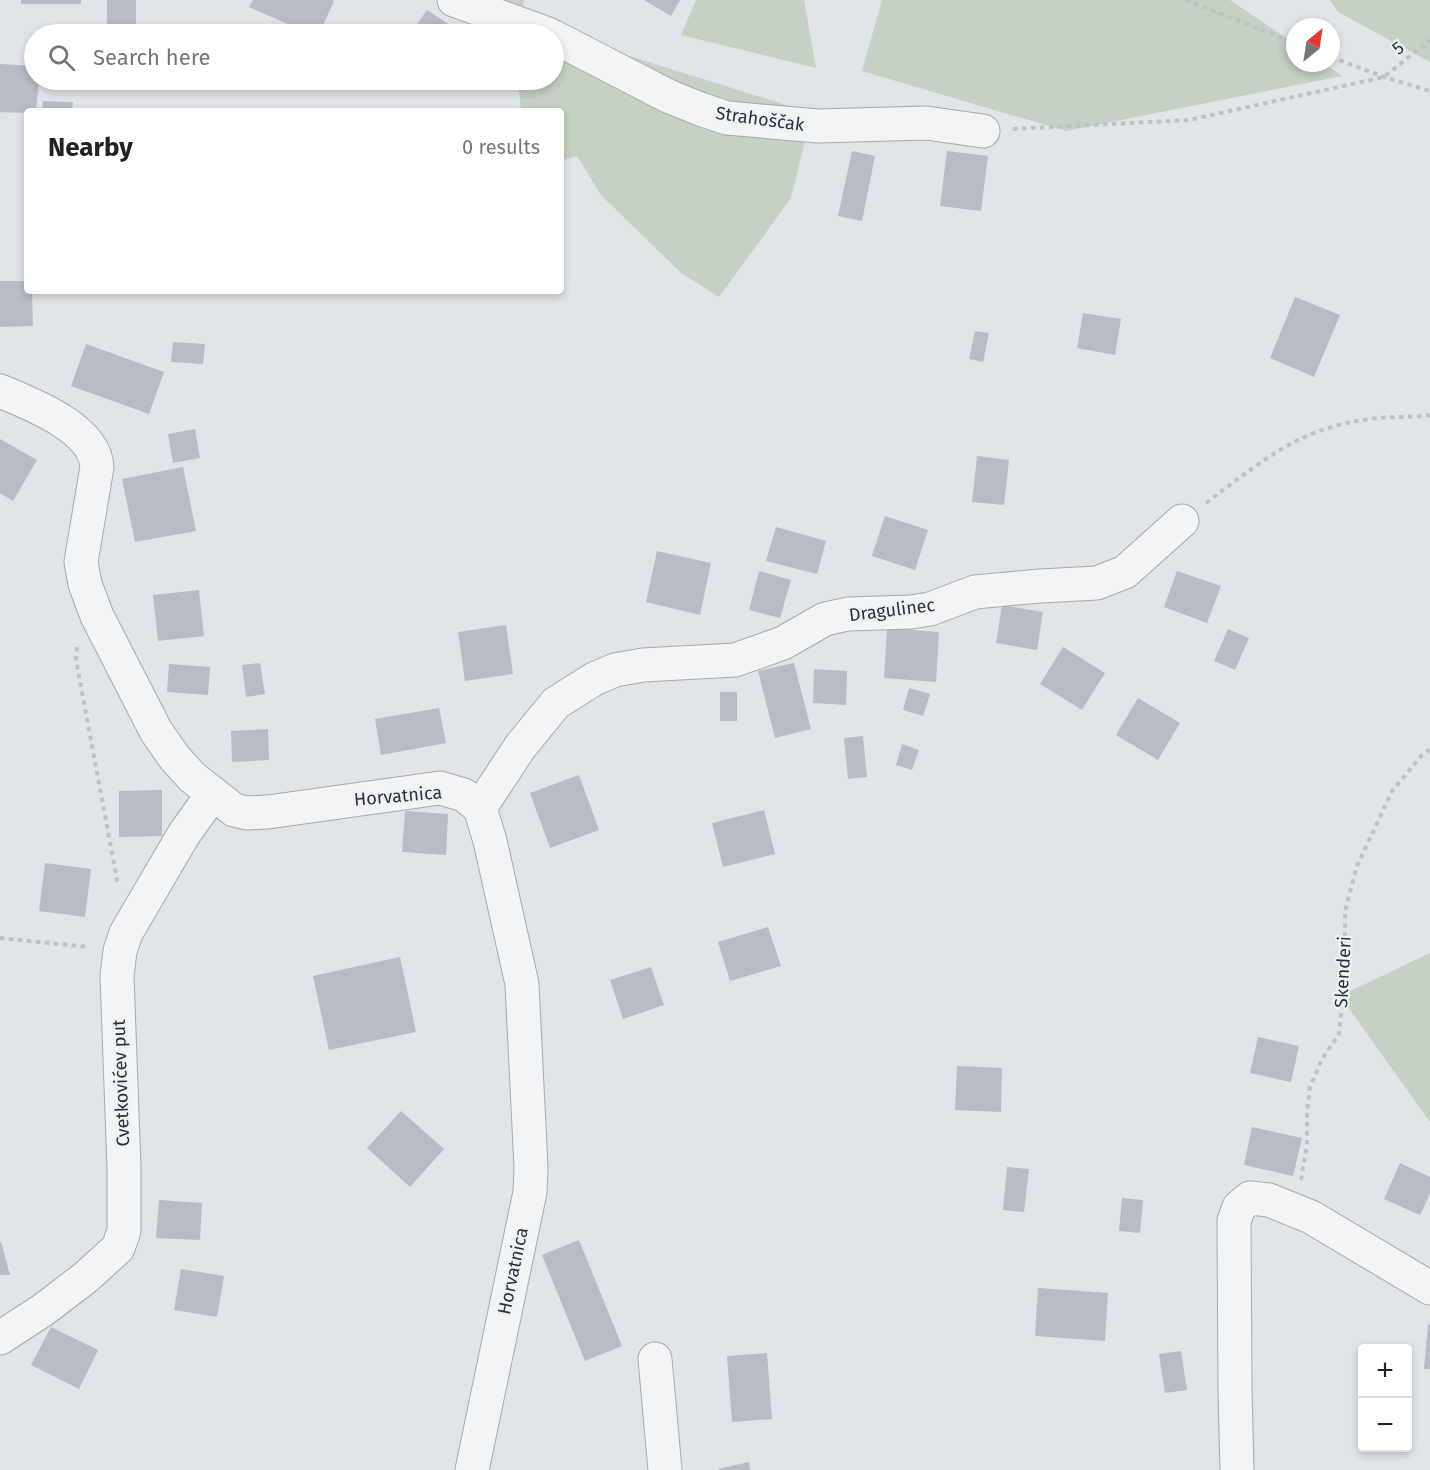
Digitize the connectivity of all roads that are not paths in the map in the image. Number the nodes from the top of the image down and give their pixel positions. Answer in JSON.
{"nodes":[{"id":1,"x":454,"y":0,"type":"edge"},
{"id":2,"x":520,"y":24,"type":"edge"},
{"id":3,"x":564,"y":42,"type":"edge"},
{"id":4,"x":983,"y":131,"type":"road end"},
{"id":5,"x":0,"y":391,"type":"edge"},
{"id":6,"x":1182,"y":521,"type":"road end"},
{"id":7,"x":212,"y":795,"type":"junction"},
{"id":8,"x":480,"y":808,"type":"junction"},
{"id":9,"x":1430,"y":1288,"type":"edge"},
{"id":10,"x":0,"y":1338,"type":"edge"},
{"id":11,"x":655,"y":1359,"type":"dead end"},
{"id":12,"x":472,"y":1470,"type":"edge"},
{"id":13,"x":665,"y":1470,"type":"edge"},
{"id":14,"x":1237,"y":1470,"type":"edge"}],
"edges":[{"from":1,"to":2,"type":"street"},
{"from":3,"to":4,"type":"street","name":"Strahoščak"},
{"from":5,"to":7,"type":"street","name":"Horvatnica"},
{"from":6,"to":8,"type":"street","name":"Dragulinec"},
{"from":7,"to":8,"type":"street","name":"Horvatnica"},
{"from":7,"to":10,"type":"street","name":"Cvetkovićev put"},
{"from":8,"to":12,"type":"street","name":"Horvatnica"},
{"from":9,"to":14,"type":"street"},
{"from":11,"to":13,"type":"street"}]}
